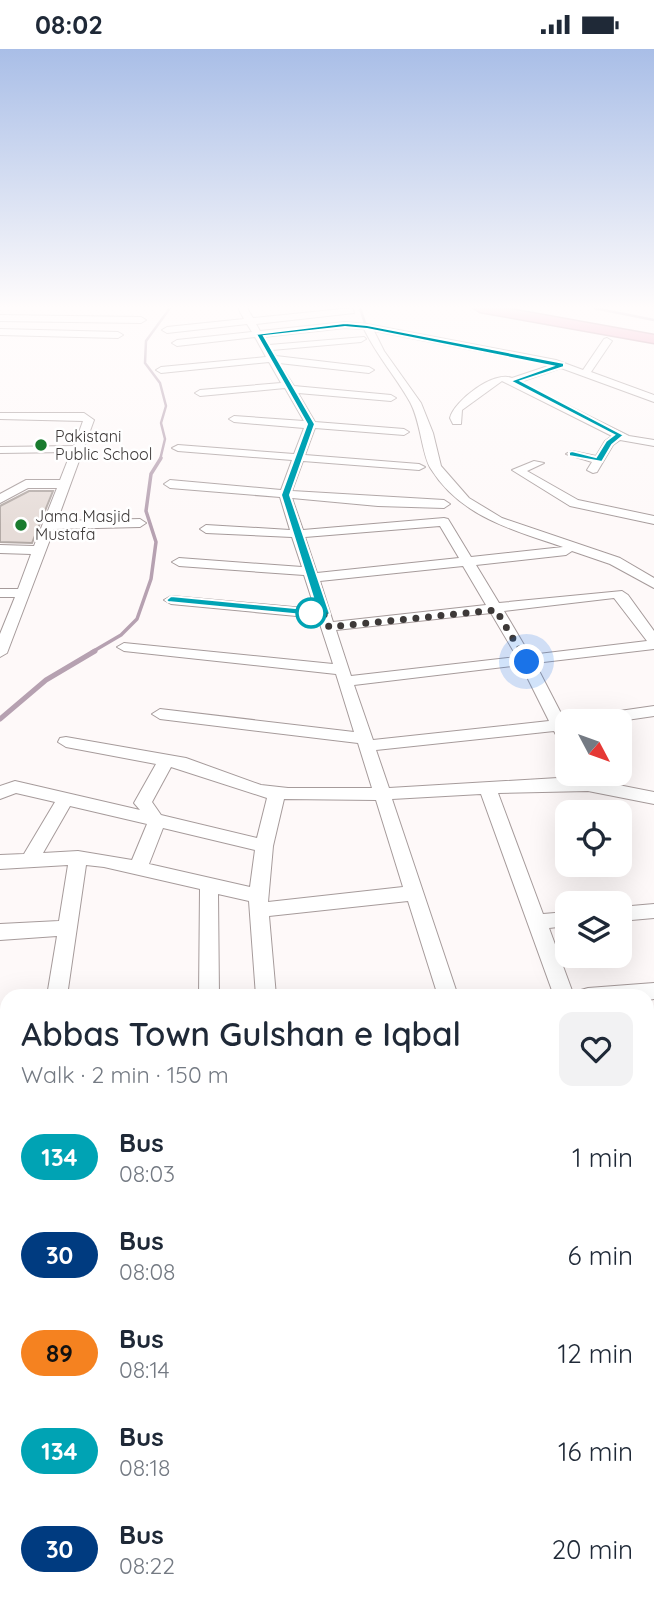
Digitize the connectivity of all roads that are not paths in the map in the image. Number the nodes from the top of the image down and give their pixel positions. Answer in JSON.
{"nodes":[{"id":1,"x":286,"y":381,"type":"edge"},
{"id":2,"x":400,"y":381,"type":"edge"},
{"id":3,"x":495,"y":381,"type":"edge"},
{"id":4,"x":514,"y":381,"type":"edge"},
{"id":5,"x":604,"y":381,"type":"edge"},
{"id":6,"x":289,"y":387,"type":"junction"},
{"id":7,"x":200,"y":393,"type":"dead end"},
{"id":8,"x":391,"y":398,"type":"dead end"},
{"id":9,"x":654,"y":399,"type":"edge"},
{"id":10,"x":318,"y":408,"type":"junction"},
{"id":11,"x":0,"y":416,"type":"edge"},
{"id":12,"x":234,"y":419,"type":"dead end"},
{"id":13,"x":457,"y":422,"type":"dead end"},
{"id":14,"x":404,"y":432,"type":"dead end"},
{"id":15,"x":620,"y":435,"type":"junction"},
{"id":16,"x":654,"y":443,"type":"edge"},
{"id":17,"x":178,"y":448,"type":"dead end"},
{"id":18,"x":78,"y":449,"type":"junction"},
{"id":19,"x":0,"y":450,"type":"edge"},
{"id":20,"x":572,"y":454,"type":"dead end"},
{"id":21,"x":300,"y":458,"type":"junction"},
{"id":22,"x":538,"y":463,"type":"dead end"},
{"id":23,"x":419,"y":467,"type":"dead end"},
{"id":24,"x":64,"y":484,"type":"junction"},
{"id":25,"x":170,"y":484,"type":"dead end"},
{"id":26,"x":0,"y":488,"type":"edge"},
{"id":27,"x":14,"y":491,"type":"junction"},
{"id":28,"x":285,"y":495,"type":"junction"},
{"id":29,"x":0,"y":499,"type":"edge"},
{"id":30,"x":444,"y":504,"type":"dead end"},
{"id":31,"x":654,"y":520,"type":"edge"},
{"id":32,"x":140,"y":523,"type":"dead end"},
{"id":33,"x":48,"y":525,"type":"junction"},
{"id":34,"x":206,"y":529,"type":"dead end"},
{"id":35,"x":298,"y":534,"type":"junction"},
{"id":36,"x":0,"y":549,"type":"edge"},
{"id":37,"x":40,"y":550,"type":"junction"},
{"id":38,"x":566,"y":551,"type":"dead end"},
{"id":39,"x":468,"y":561,"type":"junction"},
{"id":40,"x":179,"y":562,"type":"dead end"},
{"id":41,"x":310,"y":575,"type":"junction"},
{"id":42,"x":654,"y":584,"type":"edge"},
{"id":43,"x":0,"y":593,"type":"edge"},
{"id":44,"x":24,"y":593,"type":"junction"},
{"id":45,"x":171,"y":600,"type":"dead end"},
{"id":46,"x":496,"y":610,"type":"junction"},
{"id":47,"x":327,"y":620,"type":"junction"},
{"id":48,"x":654,"y":643,"type":"edge"},
{"id":49,"x":1,"y":647,"type":"edge"},
{"id":50,"x":124,"y":647,"type":"dead end"},
{"id":51,"x":527,"y":662,"type":"junction"},
{"id":52,"x":345,"y":675,"type":"junction"},
{"id":53,"x":555,"y":710,"type":"edge"},
{"id":54,"x":654,"y":711,"type":"edge"},
{"id":55,"x":160,"y":714,"type":"dead end"},
{"id":56,"x":632,"y":714,"type":"edge"},
{"id":57,"x":555,"y":725,"type":"edge"},
{"id":58,"x":66,"y":742,"type":"dead end"},
{"id":59,"x":366,"y":742,"type":"junction"},
{"id":60,"x":166,"y":760,"type":"junction"},
{"id":61,"x":555,"y":784,"type":"edge"},
{"id":62,"x":611,"y":786,"type":"edge"},
{"id":63,"x":488,"y":789,"type":"junction"},
{"id":64,"x":0,"y":793,"type":"edge"},
{"id":65,"x":277,"y":793,"type":"junction"},
{"id":66,"x":381,"y":794,"type":"junction"},
{"id":67,"x":654,"y":798,"type":"edge"},
{"id":68,"x":66,"y":799,"type":"junction"},
{"id":69,"x":154,"y":819,"type":"junction"},
{"id":70,"x":264,"y":846,"type":"junction"},
{"id":71,"x":78,"y":858,"type":"junction"},
{"id":72,"x":30,"y":859,"type":"junction"},
{"id":73,"x":0,"y":862,"type":"edge"},
{"id":74,"x":138,"y":868,"type":"junction"},
{"id":75,"x":209,"y":886,"type":"junction"},
{"id":76,"x":414,"y":893,"type":"junction"},
{"id":77,"x":259,"y":903,"type":"junction"},
{"id":78,"x":654,"y":911,"type":"edge"},
{"id":79,"x":632,"y":913,"type":"edge"},
{"id":80,"x":555,"y":920,"type":"edge"},
{"id":81,"x":537,"y":922,"type":"junction"},
{"id":82,"x":66,"y":928,"type":"junction"},
{"id":83,"x":0,"y":932,"type":"edge"},
{"id":84,"x":58,"y":989,"type":"edge"},
{"id":85,"x":209,"y":989,"type":"edge"},
{"id":86,"x":265,"y":989,"type":"edge"},
{"id":87,"x":446,"y":989,"type":"edge"},
{"id":88,"x":561,"y":989,"type":"edge"}],
"edges":[{"from":1,"to":6,"type":"street"},
{"from":2,"to":42,"type":"street"},
{"from":3,"to":13,"type":"street"},
{"from":4,"to":15,"type":"street"},
{"from":5,"to":9,"type":"street"},
{"from":6,"to":7,"type":"street"},
{"from":6,"to":10,"type":"street"},
{"from":6,"to":10,"type":"street"},
{"from":8,"to":10,"type":"street"},
{"from":10,"to":12,"type":"street"},
{"from":10,"to":14,"type":"street"},
{"from":10,"to":21,"type":"street"},
{"from":11,"to":18,"type":"street"},
{"from":15,"to":16,"type":"street"},
{"from":15,"to":20,"type":"street"},
{"from":17,"to":21,"type":"street"},
{"from":18,"to":19,"type":"street"},
{"from":18,"to":24,"type":"street"},
{"from":21,"to":23,"type":"street"},
{"from":21,"to":28,"type":"street"},
{"from":22,"to":31,"type":"street"},
{"from":24,"to":27,"type":"street"},
{"from":24,"to":33,"type":"street"},
{"from":25,"to":28,"type":"street"},
{"from":26,"to":27,"type":"street"},
{"from":27,"to":29,"type":"street"},
{"from":28,"to":30,"type":"street"},
{"from":28,"to":35,"type":"street"},
{"from":32,"to":33,"type":"street"},
{"from":33,"to":37,"type":"street"},
{"from":34,"to":35,"type":"street"},
{"from":35,"to":39,"type":"street"},
{"from":35,"to":41,"type":"street"},
{"from":36,"to":37,"type":"street"},
{"from":37,"to":44,"type":"street"},
{"from":38,"to":39,"type":"street"},
{"from":39,"to":41,"type":"street"},
{"from":39,"to":46,"type":"street"},
{"from":40,"to":41,"type":"street"},
{"from":41,"to":47,"type":"street"},
{"from":43,"to":44,"type":"street"},
{"from":44,"to":49,"type":"street"},
{"from":45,"to":47,"type":"street"},
{"from":46,"to":47,"type":"street"},
{"from":46,"to":48,"type":"street"},
{"from":46,"to":51,"type":"street"},
{"from":47,"to":52,"type":"street"},
{"from":48,"to":51,"type":"street"},
{"from":50,"to":52,"type":"street"},
{"from":51,"to":52,"type":"street"},
{"from":51,"to":53,"type":"street"},
{"from":52,"to":59,"type":"street"},
{"from":54,"to":56,"type":"street"},
{"from":55,"to":59,"type":"street"},
{"from":57,"to":59,"type":"street"},
{"from":58,"to":60,"type":"street"},
{"from":59,"to":66,"type":"street"},
{"from":60,"to":65,"type":"street"},
{"from":60,"to":69,"type":"street"},
{"from":61,"to":63,"type":"street"},
{"from":62,"to":67,"type":"street"},
{"from":63,"to":66,"type":"street"},
{"from":63,"to":81,"type":"street"},
{"from":64,"to":68,"type":"street"},
{"from":65,"to":66,"type":"street"},
{"from":65,"to":70,"type":"street"},
{"from":66,"to":76,"type":"street"},
{"from":68,"to":69,"type":"street"},
{"from":68,"to":72,"type":"street"},
{"from":69,"to":70,"type":"street"},
{"from":69,"to":74,"type":"street"},
{"from":70,"to":77,"type":"street"},
{"from":71,"to":72,"type":"street"},
{"from":71,"to":74,"type":"street"},
{"from":71,"to":82,"type":"street"},
{"from":72,"to":73,"type":"street"},
{"from":74,"to":75,"type":"street"},
{"from":75,"to":77,"type":"street"},
{"from":75,"to":85,"type":"street"},
{"from":76,"to":77,"type":"street"},
{"from":76,"to":87,"type":"street"},
{"from":77,"to":86,"type":"street"},
{"from":78,"to":79,"type":"street"},
{"from":80,"to":81,"type":"street"},
{"from":81,"to":88,"type":"street"},
{"from":82,"to":83,"type":"street"},
{"from":82,"to":84,"type":"street"}]}
